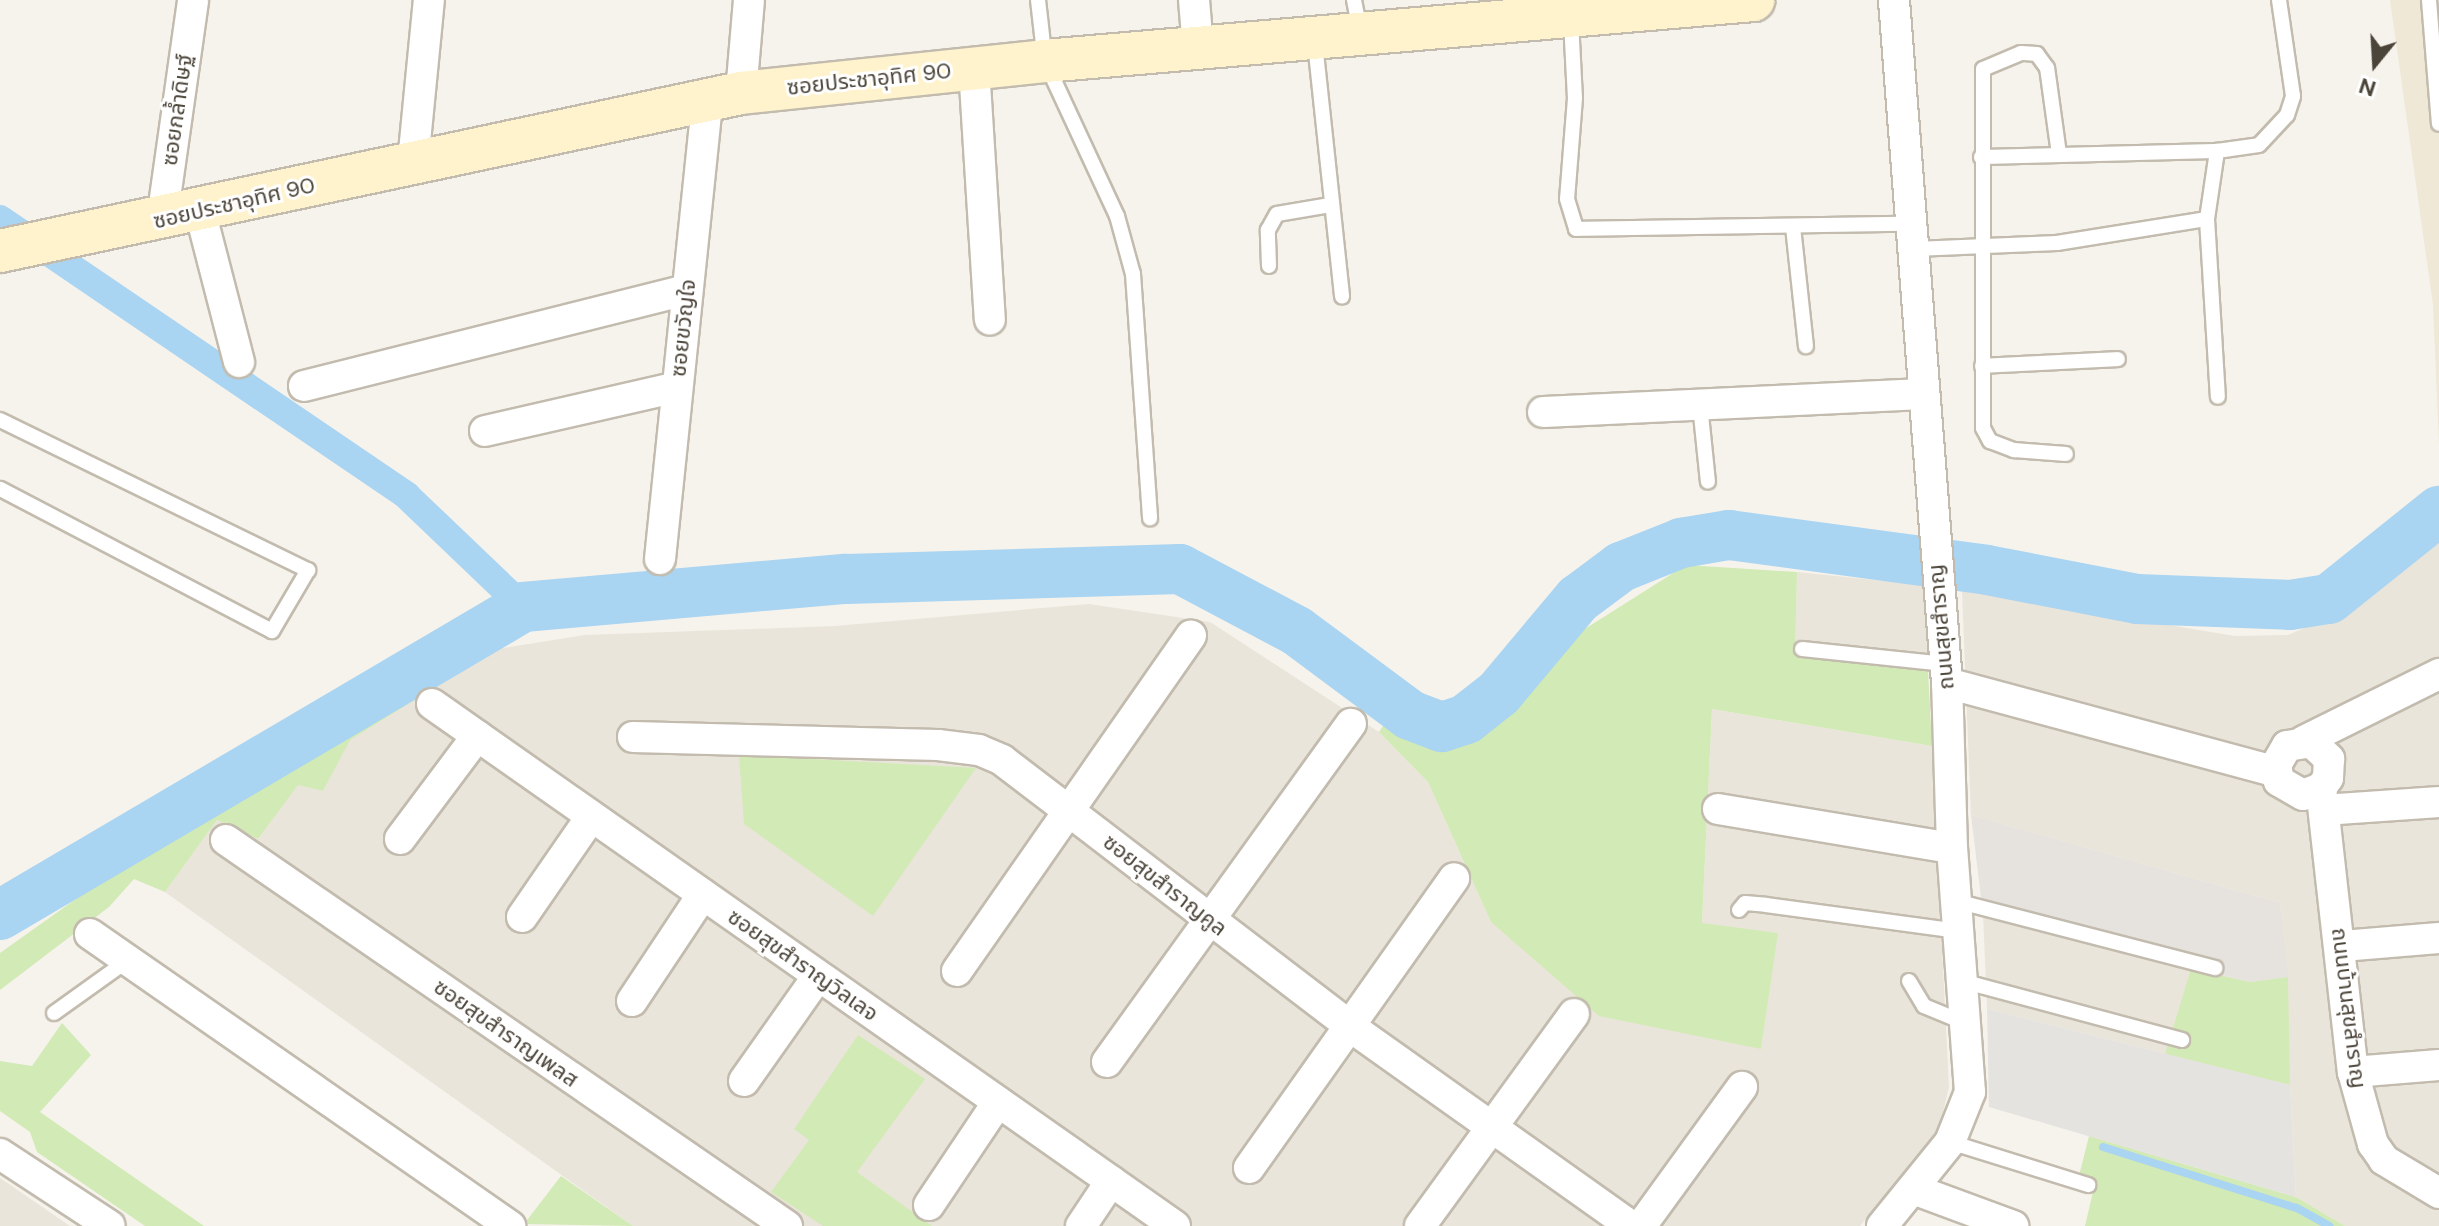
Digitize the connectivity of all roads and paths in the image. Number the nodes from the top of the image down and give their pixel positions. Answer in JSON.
{"nodes":[{"id":1,"x":193,"y":0,"type":"edge"},
{"id":2,"x":429,"y":0,"type":"edge"},
{"id":3,"x":749,"y":0,"type":"edge"},
{"id":4,"x":1038,"y":0,"type":"edge"},
{"id":5,"x":1194,"y":0,"type":"edge"},
{"id":6,"x":1753,"y":0,"type":"edge"},
{"id":7,"x":1894,"y":0,"type":"edge"},
{"id":8,"x":2279,"y":0,"type":"edge"},
{"id":9,"x":2429,"y":0,"type":"edge"},
{"id":10,"x":1570,"y":9,"type":"edge"},
{"id":11,"x":1471,"y":13,"type":"edge"},
{"id":12,"x":1358,"y":18,"type":"edge"},
{"id":13,"x":1315,"y":38,"type":"junction"},
{"id":14,"x":1198,"y":48,"type":"junction"},
{"id":15,"x":1045,"y":61,"type":"junction"},
{"id":16,"x":974,"y":68,"type":"junction"},
{"id":17,"x":725,"y":95,"type":"junction"},
{"id":18,"x":2439,"y":124,"type":"edge"},
{"id":19,"x":2217,"y":151,"type":"junction"},
{"id":20,"x":2059,"y":154,"type":"junction"},
{"id":21,"x":1981,"y":157,"type":"junction"},
{"id":22,"x":413,"y":162,"type":"junction"},
{"id":23,"x":1330,"y":205,"type":"junction"},
{"id":24,"x":181,"y":215,"type":"junction"},
{"id":25,"x":2207,"y":219,"type":"junction"},
{"id":26,"x":1793,"y":227,"type":"junction"},
{"id":27,"x":1913,"y":236,"type":"junction"},
{"id":28,"x":1981,"y":245,"type":"junction"},
{"id":29,"x":0,"y":251,"type":"edge"},
{"id":30,"x":1269,"y":266,"type":"dead end"},
{"id":31,"x":687,"y":290,"type":"junction"},
{"id":32,"x":1342,"y":297,"type":"dead end"},
{"id":33,"x":990,"y":319,"type":"dead end"},
{"id":34,"x":1806,"y":346,"type":"dead end"},
{"id":35,"x":2118,"y":359,"type":"dead end"},
{"id":36,"x":239,"y":362,"type":"dead end"},
{"id":37,"x":1982,"y":366,"type":"junction"},
{"id":38,"x":304,"y":386,"type":"dead end"},
{"id":39,"x":677,"y":387,"type":"junction"},
{"id":40,"x":1924,"y":394,"type":"junction"},
{"id":41,"x":2218,"y":397,"type":"dead end"},
{"id":42,"x":1700,"y":405,"type":"junction"},
{"id":43,"x":1543,"y":412,"type":"dead end"},
{"id":44,"x":0,"y":420,"type":"edge"},
{"id":45,"x":485,"y":431,"type":"dead end"},
{"id":46,"x":2066,"y":454,"type":"dead end"},
{"id":47,"x":1708,"y":482,"type":"dead end"},
{"id":48,"x":0,"y":489,"type":"edge"},
{"id":49,"x":1150,"y":518,"type":"dead end"},
{"id":50,"x":660,"y":559,"type":"dead end"},
{"id":51,"x":1191,"y":636,"type":"dead end"},
{"id":52,"x":1802,"y":649,"type":"dead end"},
{"id":53,"x":1946,"y":673,"type":"junction"},
{"id":54,"x":2439,"y":674,"type":"edge"},
{"id":55,"x":432,"y":704,"type":"dead end"},
{"id":56,"x":1351,"y":724,"type":"dead end"},
{"id":57,"x":477,"y":736,"type":"junction"},
{"id":58,"x":633,"y":737,"type":"dead end"},
{"id":59,"x":2304,"y":741,"type":"junction"},
{"id":60,"x":2276,"y":772,"type":"junction"},
{"id":61,"x":2322,"y":799,"type":"junction"},
{"id":62,"x":2439,"y":802,"type":"edge"},
{"id":63,"x":1718,"y":809,"type":"dead end"},
{"id":64,"x":1072,"y":812,"type":"junction"},
{"id":65,"x":591,"y":817,"type":"junction"},
{"id":66,"x":400,"y":839,"type":"dead end"},
{"id":67,"x":226,"y":840,"type":"dead end"},
{"id":68,"x":1952,"y":848,"type":"junction"},
{"id":69,"x":1454,"y":878,"type":"dead end"},
{"id":70,"x":703,"y":894,"type":"junction"},
{"id":71,"x":1956,"y":901,"type":"junction"},
{"id":72,"x":1739,"y":910,"type":"dead end"},
{"id":73,"x":522,"y":917,"type":"dead end"},
{"id":74,"x":1209,"y":921,"type":"junction"},
{"id":75,"x":1958,"y":931,"type":"junction"},
{"id":76,"x":90,"y":934,"type":"dead end"},
{"id":77,"x":2439,"y":938,"type":"edge"},
{"id":78,"x":2342,"y":946,"type":"junction"},
{"id":79,"x":128,"y":960,"type":"junction"},
{"id":80,"x":2215,"y":968,"type":"dead end"},
{"id":81,"x":957,"y":971,"type":"dead end"},
{"id":82,"x":818,"y":976,"type":"junction"},
{"id":83,"x":1909,"y":981,"type":"dead end"},
{"id":84,"x":1962,"y":981,"type":"junction"},
{"id":85,"x":632,"y":1001,"type":"dead end"},
{"id":86,"x":54,"y":1013,"type":"dead end"},
{"id":87,"x":1574,"y":1014,"type":"dead end"},
{"id":88,"x":1965,"y":1023,"type":"junction"},
{"id":89,"x":1348,"y":1025,"type":"junction"},
{"id":90,"x":2182,"y":1040,"type":"dead end"},
{"id":91,"x":1107,"y":1062,"type":"dead end"},
{"id":92,"x":2439,"y":1065,"type":"edge"},
{"id":93,"x":2353,"y":1072,"type":"junction"},
{"id":94,"x":744,"y":1081,"type":"dead end"},
{"id":95,"x":1742,"y":1087,"type":"dead end"},
{"id":96,"x":998,"y":1102,"type":"junction"},
{"id":97,"x":1491,"y":1128,"type":"junction"},
{"id":98,"x":1950,"y":1142,"type":"junction"},
{"id":99,"x":0,"y":1154,"type":"edge"},
{"id":100,"x":1249,"y":1168,"type":"dead end"},
{"id":101,"x":1111,"y":1181,"type":"junction"},
{"id":102,"x":2088,"y":1185,"type":"dead end"},
{"id":103,"x":1913,"y":1189,"type":"junction"},
{"id":104,"x":2439,"y":1193,"type":"edge"},
{"id":105,"x":929,"y":1205,"type":"dead end"},
{"id":106,"x":110,"y":1226,"type":"edge"},
{"id":107,"x":510,"y":1226,"type":"edge"},
{"id":108,"x":787,"y":1226,"type":"edge"},
{"id":109,"x":1081,"y":1226,"type":"edge"},
{"id":110,"x":1175,"y":1226,"type":"edge"},
{"id":111,"x":1420,"y":1226,"type":"edge"},
{"id":112,"x":1631,"y":1226,"type":"edge"},
{"id":113,"x":1641,"y":1226,"type":"edge"},
{"id":114,"x":1882,"y":1226,"type":"edge"},
{"id":115,"x":2013,"y":1226,"type":"edge"}],
"edges":[{"from":1,"to":24,"type":"street","name":"ซอยกล้ำดิษฐ์"},
{"from":2,"to":22,"type":"street"},
{"from":3,"to":17,"type":"street","name":"ซอยขวัญใจ"},
{"from":4,"to":15,"type":"lane"},
{"from":5,"to":14,"type":"street"},
{"from":6,"to":10,"type":"street","name":"ซอยประชาอุทิศ 90"},
{"from":7,"to":27,"type":"street","name":"ถนนสุขสำราญ"},
{"from":8,"to":19,"type":"lane"},
{"from":9,"to":18,"type":"lane"},
{"from":10,"to":11,"type":"street","name":"ซอยประชาอุทิศ 90"},
{"from":10,"to":26,"type":"lane"},
{"from":11,"to":12,"type":"street","name":"ซอยประชาอุทิศ 90"},
{"from":12,"to":13,"type":"street","name":"ซอยประชาอุทิศ 90"},
{"from":13,"to":14,"type":"street","name":"ซอยประชาอุทิศ 90"},
{"from":13,"to":23,"type":"lane"},
{"from":14,"to":15,"type":"street","name":"ซอยประชาอุทิศ 90"},
{"from":15,"to":16,"type":"street","name":"ซอยประชาอุทิศ 90"},
{"from":15,"to":49,"type":"lane"},
{"from":16,"to":17,"type":"street","name":"ซอยประชาอุทิศ 90"},
{"from":16,"to":33,"type":"street"},
{"from":17,"to":22,"type":"street","name":"ซอยประชาอุทิศ 90"},
{"from":17,"to":31,"type":"street","name":"ซอยขวัญใจ"},
{"from":19,"to":20,"type":"lane"},
{"from":19,"to":25,"type":"lane"},
{"from":20,"to":21,"type":"lane"},
{"from":20,"to":21,"type":"lane"},
{"from":21,"to":28,"type":"lane"},
{"from":22,"to":24,"type":"street","name":"ซอยประชาอุทิศ 90"},
{"from":23,"to":30,"type":"lane"},
{"from":23,"to":32,"type":"lane"},
{"from":24,"to":29,"type":"street","name":"ซอยประชาอุทิศ 90"},
{"from":24,"to":36,"type":"street"},
{"from":25,"to":28,"type":"lane"},
{"from":25,"to":41,"type":"lane"},
{"from":26,"to":27,"type":"lane"},
{"from":26,"to":34,"type":"lane"},
{"from":27,"to":28,"type":"lane"},
{"from":27,"to":40,"type":"street","name":"ถนนสุขสำราญ"},
{"from":28,"to":37,"type":"lane"},
{"from":31,"to":38,"type":"street"},
{"from":31,"to":39,"type":"street","name":"ซอยขวัญใจ"},
{"from":35,"to":37,"type":"lane"},
{"from":37,"to":46,"type":"lane"},
{"from":39,"to":45,"type":"street"},
{"from":39,"to":50,"type":"street","name":"ซอยขวัญใจ"},
{"from":40,"to":42,"type":"street"},
{"from":40,"to":53,"type":"street","name":"ถนนสุขสำราญ"},
{"from":42,"to":43,"type":"street"},
{"from":42,"to":47,"type":"lane"},
{"from":44,"to":48,"type":"lane"},
{"from":51,"to":64,"type":"street"},
{"from":52,"to":53,"type":"lane"},
{"from":53,"to":60,"type":"street"},
{"from":53,"to":68,"type":"street","name":"ถนนสุขสำราญ"},
{"from":54,"to":59,"type":"street"},
{"from":55,"to":57,"type":"street","name":"ซอยสุขสำราญวิลเลจ"},
{"from":56,"to":74,"type":"street"},
{"from":57,"to":65,"type":"street","name":"ซอยสุขสำราญวิลเลจ"},
{"from":57,"to":66,"type":"street"},
{"from":58,"to":64,"type":"street","name":"ซอยสุขสำราญคูล"},
{"from":59,"to":60,"type":"street"},
{"from":59,"to":61,"type":"street","name":"ถนนบ้านสุขสำราญ"},
{"from":60,"to":61,"type":"street"},
{"from":61,"to":62,"type":"street"},
{"from":61,"to":78,"type":"street","name":"ถนนบ้านสุขสำราญ"},
{"from":63,"to":68,"type":"street"},
{"from":64,"to":74,"type":"street","name":"ซอยสุขสำราญคูล"},
{"from":64,"to":81,"type":"street"},
{"from":65,"to":70,"type":"street","name":"ซอยสุขสำราญวิลเลจ"},
{"from":65,"to":73,"type":"street"},
{"from":67,"to":108,"type":"street","name":"ซอยสุขสำราญเพลส"},
{"from":68,"to":71,"type":"street","name":"ถนนสุขสำราญ"},
{"from":69,"to":89,"type":"street"},
{"from":70,"to":82,"type":"street","name":"ซอยสุขสำราญวิลเลจ"},
{"from":70,"to":85,"type":"street"},
{"from":71,"to":75,"type":"street","name":"ถนนสุขสำราญ"},
{"from":71,"to":80,"type":"lane"},
{"from":72,"to":75,"type":"lane"},
{"from":74,"to":89,"type":"street","name":"ซอยสุขสำราญคูล"},
{"from":74,"to":91,"type":"street"},
{"from":75,"to":84,"type":"street","name":"ถนนสุขสำราญ"},
{"from":76,"to":79,"type":"street"},
{"from":77,"to":78,"type":"street"},
{"from":78,"to":93,"type":"street","name":"ถนนบ้านสุขสำราญ"},
{"from":79,"to":86,"type":"lane"},
{"from":79,"to":107,"type":"street"},
{"from":82,"to":94,"type":"street"},
{"from":82,"to":96,"type":"street","name":"ซอยสุขสำราญวิลเลจ"},
{"from":83,"to":88,"type":"lane"},
{"from":84,"to":88,"type":"street","name":"ถนนสุขสำราญ"},
{"from":84,"to":90,"type":"lane"},
{"from":87,"to":97,"type":"street"},
{"from":88,"to":98,"type":"street","name":"ถนนสุขสำราญ"},
{"from":89,"to":97,"type":"street","name":"ซอยสุขสำราญคูล"},
{"from":89,"to":100,"type":"street"},
{"from":92,"to":93,"type":"street"},
{"from":93,"to":104,"type":"street","name":"ถนนบ้านสุขสำราญ"},
{"from":95,"to":113,"type":"street"},
{"from":96,"to":101,"type":"street","name":"ซอยสุขสำราญวิลเลจ"},
{"from":96,"to":105,"type":"street"},
{"from":97,"to":111,"type":"street"},
{"from":97,"to":112,"type":"street","name":"ซอยสุขสำราญคูล"},
{"from":98,"to":102,"type":"lane"},
{"from":98,"to":103,"type":"street","name":"ถนนสุขสำราญ"},
{"from":99,"to":106,"type":"street"},
{"from":101,"to":109,"type":"street"},
{"from":101,"to":110,"type":"street","name":"ซอยสุขสำราญวิลเลจ"},
{"from":103,"to":114,"type":"street","name":"ถนนสุขสำราญ"},
{"from":103,"to":115,"type":"street"}]}
